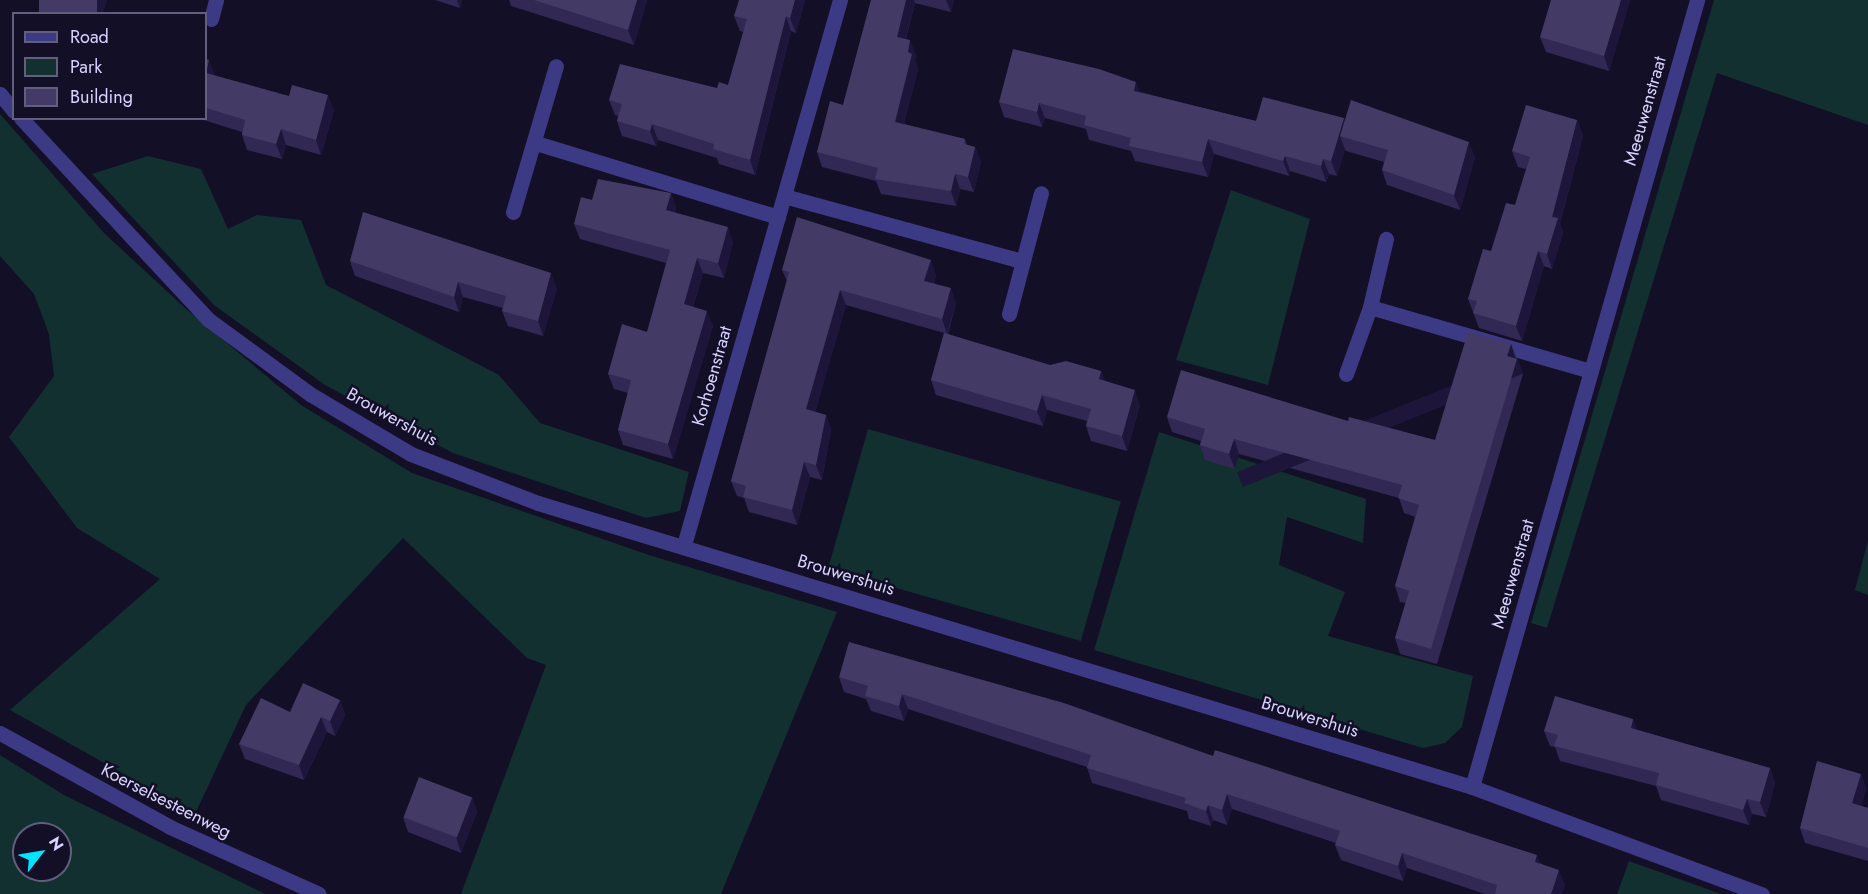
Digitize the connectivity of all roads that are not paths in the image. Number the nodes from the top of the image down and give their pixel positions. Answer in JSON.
{"nodes":[{"id":1,"x":216,"y":0,"type":"edge"},
{"id":2,"x":840,"y":0,"type":"edge"},
{"id":3,"x":1697,"y":0,"type":"edge"},
{"id":4,"x":211,"y":19,"type":"dead end"},
{"id":5,"x":556,"y":66,"type":"dead end"},
{"id":6,"x":0,"y":94,"type":"edge"},
{"id":7,"x":12,"y":109,"type":"edge"},
{"id":8,"x":23,"y":120,"type":"edge"},
{"id":9,"x":536,"y":143,"type":"junction"},
{"id":10,"x":1041,"y":193,"type":"dead end"},
{"id":11,"x":784,"y":196,"type":"junction"},
{"id":12,"x":513,"y":212,"type":"dead end"},
{"id":13,"x":778,"y":217,"type":"junction"},
{"id":14,"x":1386,"y":239,"type":"dead end"},
{"id":15,"x":1022,"y":261,"type":"junction"},
{"id":16,"x":1370,"y":306,"type":"junction"},
{"id":17,"x":1009,"y":314,"type":"dead end"},
{"id":18,"x":1591,"y":371,"type":"junction"},
{"id":19,"x":1346,"y":374,"type":"dead end"},
{"id":20,"x":684,"y":545,"type":"junction"},
{"id":21,"x":0,"y":733,"type":"edge"},
{"id":22,"x":1472,"y":787,"type":"junction"},
{"id":23,"x":319,"y":894,"type":"edge"},
{"id":24,"x":1762,"y":894,"type":"edge"}],
"edges":[{"from":1,"to":4,"type":"street"},
{"from":2,"to":11,"type":"street","name":"Korhoenstraat"},
{"from":3,"to":18,"type":"street","name":"Meeuwenstraat"},
{"from":5,"to":9,"type":"street"},
{"from":6,"to":7,"type":"street"},
{"from":8,"to":20,"type":"street","name":"Brouwershuis"},
{"from":9,"to":12,"type":"street"},
{"from":9,"to":13,"type":"street"},
{"from":10,"to":15,"type":"street"},
{"from":11,"to":13,"type":"street","name":"Korhoenstraat"},
{"from":11,"to":15,"type":"street"},
{"from":13,"to":20,"type":"street","name":"Korhoenstraat"},
{"from":14,"to":16,"type":"street"},
{"from":15,"to":17,"type":"street"},
{"from":16,"to":18,"type":"street"},
{"from":16,"to":19,"type":"street"},
{"from":18,"to":22,"type":"street","name":"Meeuwenstraat"},
{"from":20,"to":22,"type":"street","name":"Brouwershuis"},
{"from":21,"to":23,"type":"street","name":"Koerselsesteenweg"},
{"from":22,"to":24,"type":"street","name":"Brouwershuis"}]}
